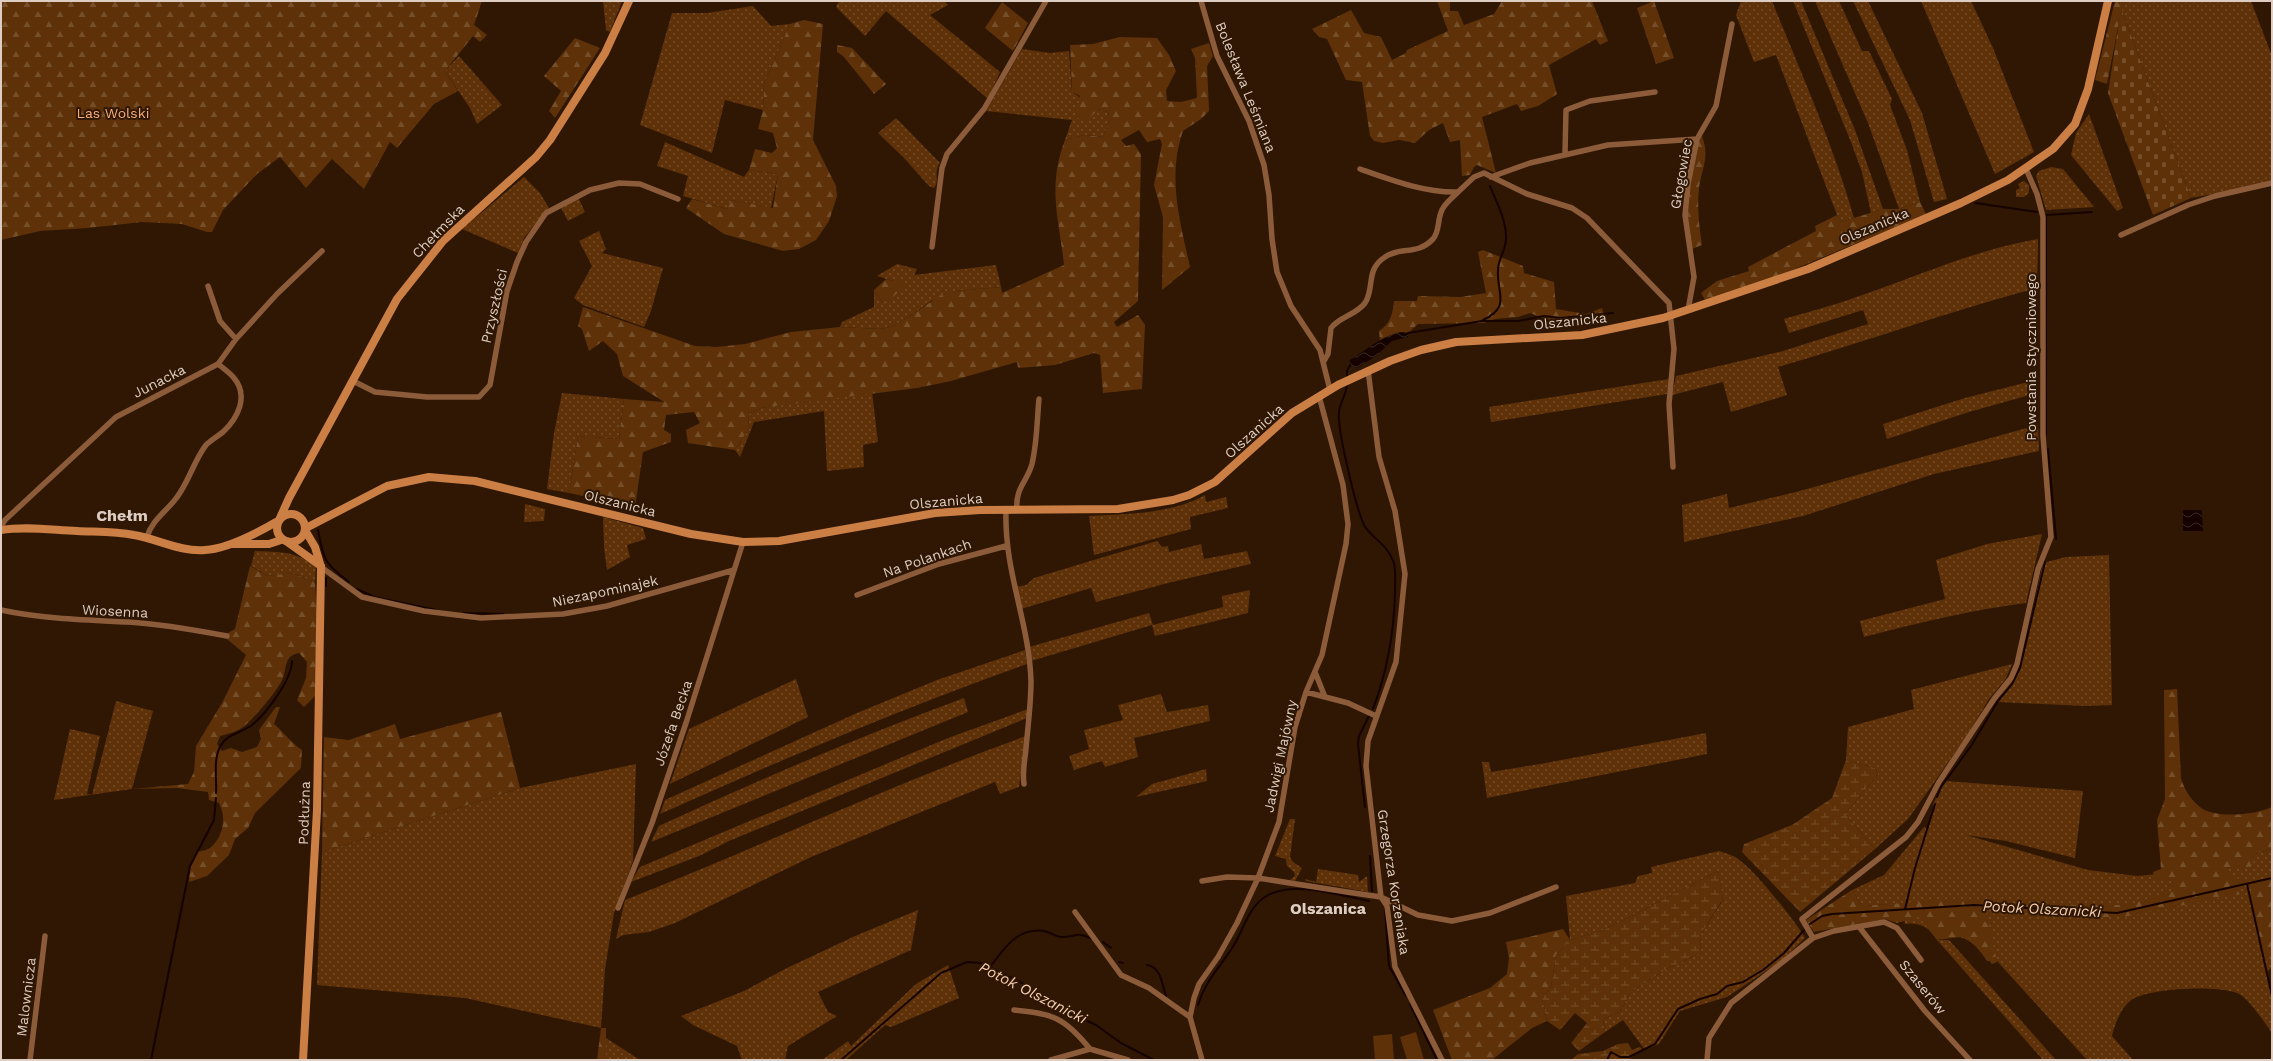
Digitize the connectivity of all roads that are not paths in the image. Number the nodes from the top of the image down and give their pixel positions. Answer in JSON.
{"nodes":[{"id":1,"x":629,"y":1,"type":"edge"},
{"id":2,"x":1046,"y":1,"type":"edge"},
{"id":3,"x":1201,"y":1,"type":"edge"},
{"id":4,"x":2108,"y":1,"type":"edge"},
{"id":5,"x":1732,"y":24,"type":"dead end"},
{"id":6,"x":1655,"y":92,"type":"dead end"},
{"id":7,"x":1697,"y":139,"type":"junction"},
{"id":8,"x":1565,"y":153,"type":"junction"},
{"id":9,"x":1360,"y":169,"type":"dead end"},
{"id":10,"x":2026,"y":169,"type":"junction"},
{"id":11,"x":1491,"y":177,"type":"junction"},
{"id":12,"x":2272,"y":183,"type":"edge"},
{"id":13,"x":1458,"y":192,"type":"junction"},
{"id":14,"x":678,"y":199,"type":"dead end"},
{"id":15,"x":2121,"y":235,"type":"dead end"},
{"id":16,"x":932,"y":247,"type":"dead end"},
{"id":17,"x":322,"y":251,"type":"dead end"},
{"id":18,"x":208,"y":286,"type":"dead end"},
{"id":19,"x":1688,"y":310,"type":"junction"},
{"id":20,"x":1672,"y":315,"type":"junction"},
{"id":21,"x":236,"y":339,"type":"junction"},
{"id":22,"x":1324,"y":361,"type":"junction"},
{"id":23,"x":218,"y":364,"type":"junction"},
{"id":24,"x":1368,"y":370,"type":"junction"},
{"id":25,"x":353,"y":381,"type":"junction"},
{"id":26,"x":1330,"y":390,"type":"junction"},
{"id":27,"x":1319,"y":396,"type":"junction"},
{"id":28,"x":1039,"y":399,"type":"dead end"},
{"id":29,"x":1672,"y":467,"type":"dead end"},
{"id":30,"x":289,"y":498,"type":"junction"},
{"id":31,"x":1006,"y":510,"type":"junction"},
{"id":32,"x":1017,"y":510,"type":"junction"},
{"id":33,"x":296,"y":514,"type":"junction"},
{"id":34,"x":332,"y":514,"type":"junction"},
{"id":35,"x":279,"y":520,"type":"junction"},
{"id":36,"x":304,"y":520,"type":"junction"},
{"id":37,"x":1,"y":527,"type":"edge"},
{"id":38,"x":305,"y":529,"type":"junction"},
{"id":39,"x":1,"y":530,"type":"edge"},
{"id":40,"x":147,"y":537,"type":"junction"},
{"id":41,"x":284,"y":540,"type":"junction"},
{"id":42,"x":743,"y":542,"type":"junction"},
{"id":43,"x":227,"y":544,"type":"junction"},
{"id":44,"x":1006,"y":546,"type":"junction"},
{"id":45,"x":321,"y":567,"type":"junction"},
{"id":46,"x":734,"y":570,"type":"junction"},
{"id":47,"x":857,"y":595,"type":"dead end"},
{"id":48,"x":1,"y":610,"type":"edge"},
{"id":49,"x":227,"y":636,"type":"dead end"},
{"id":50,"x":1315,"y":672,"type":"junction"},
{"id":51,"x":1306,"y":692,"type":"junction"},
{"id":52,"x":1324,"y":697,"type":"junction"},
{"id":53,"x":1376,"y":716,"type":"junction"},
{"id":54,"x":1024,"y":784,"type":"dead end"},
{"id":55,"x":1258,"y":878,"type":"junction"},
{"id":56,"x":1202,"y":882,"type":"dead end"},
{"id":57,"x":1556,"y":887,"type":"dead end"},
{"id":58,"x":1381,"y":897,"type":"junction"},
{"id":59,"x":618,"y":908,"type":"dead end"},
{"id":60,"x":1075,"y":912,"type":"dead end"},
{"id":61,"x":1860,"y":928,"type":"junction"},
{"id":62,"x":45,"y":936,"type":"dead end"},
{"id":63,"x":1813,"y":938,"type":"junction"},
{"id":64,"x":1921,"y":960,"type":"dead end"},
{"id":65,"x":1014,"y":1010,"type":"dead end"},
{"id":66,"x":1190,"y":1017,"type":"junction"},
{"id":67,"x":1090,"y":1048,"type":"junction"},
{"id":68,"x":30,"y":1060,"type":"edge"},
{"id":69,"x":303,"y":1060,"type":"edge"},
{"id":70,"x":1051,"y":1060,"type":"edge"},
{"id":71,"x":1128,"y":1060,"type":"edge"},
{"id":72,"x":1202,"y":1060,"type":"edge"},
{"id":73,"x":1442,"y":1060,"type":"edge"},
{"id":74,"x":1707,"y":1060,"type":"edge"},
{"id":75,"x":1970,"y":1060,"type":"edge"}],
"edges":[{"from":1,"to":25,"type":"street","name":"Chełmska"},
{"from":2,"to":16,"type":"street"},
{"from":3,"to":22,"type":"street","name":"Bolesława Leśmiana"},
{"from":4,"to":10,"type":"street","name":"Olszanicka"},
{"from":5,"to":7,"type":"street","name":"Głogowiec"},
{"from":6,"to":8,"type":"street"},
{"from":7,"to":8,"type":"street"},
{"from":7,"to":19,"type":"street","name":"Głogowiec"},
{"from":8,"to":11,"type":"street"},
{"from":9,"to":13,"type":"street"},
{"from":10,"to":19,"type":"street","name":"Olszanicka"},
{"from":10,"to":63,"type":"street","name":"Powstania Styczniowego"},
{"from":11,"to":13,"type":"street"},
{"from":11,"to":20,"type":"street"},
{"from":12,"to":15,"type":"street"},
{"from":13,"to":22,"type":"street"},
{"from":14,"to":25,"type":"street","name":"Przyszłości"},
{"from":17,"to":21,"type":"street","name":"Junacka"},
{"from":18,"to":21,"type":"street"},
{"from":19,"to":20,"type":"street","name":"Olszanicka"},
{"from":20,"to":24,"type":"street","name":"Olszanicka"},
{"from":20,"to":29,"type":"street"},
{"from":21,"to":23,"type":"street","name":"Junacka"},
{"from":22,"to":26,"type":"street"},
{"from":23,"to":37,"type":"street","name":"Junacka"},
{"from":23,"to":40,"type":"street"},
{"from":24,"to":26,"type":"street","name":"Olszanicka"},
{"from":24,"to":53,"type":"street","name":"Grzegorza Korzeniaka"},
{"from":25,"to":30,"type":"street","name":"Chełmska"},
{"from":26,"to":27,"type":"street","name":"Olszanicka"},
{"from":27,"to":32,"type":"street","name":"Olszanicka"},
{"from":27,"to":50,"type":"street","name":"Jadwigi Majówny"},
{"from":28,"to":32,"type":"street"},
{"from":30,"to":33,"type":"street"},
{"from":30,"to":35,"type":"street","name":"Chełmska"},
{"from":31,"to":32,"type":"street","name":"Olszanicka"},
{"from":31,"to":42,"type":"street","name":"Olszanicka"},
{"from":31,"to":44,"type":"street"},
{"from":33,"to":35,"type":"street"},
{"from":33,"to":36,"type":"street"},
{"from":34,"to":36,"type":"street","name":"Olszanicka"},
{"from":34,"to":38,"type":"street","name":"Olszanicka"},
{"from":34,"to":42,"type":"street","name":"Olszanicka"},
{"from":35,"to":41,"type":"street"},
{"from":35,"to":43,"type":"street"},
{"from":36,"to":38,"type":"street"},
{"from":38,"to":41,"type":"street"},
{"from":38,"to":45,"type":"street","name":"Podłużna"},
{"from":39,"to":40,"type":"street"},
{"from":40,"to":43,"type":"street"},
{"from":41,"to":43,"type":"street"},
{"from":41,"to":45,"type":"street"},
{"from":42,"to":46,"type":"street","name":"Józefa Becka"},
{"from":44,"to":47,"type":"street","name":"Na Polankach"},
{"from":44,"to":54,"type":"street"},
{"from":45,"to":46,"type":"street","name":"Niezapominajek"},
{"from":45,"to":69,"type":"street","name":"Podłużna"},
{"from":46,"to":59,"type":"street","name":"Józefa Becka"},
{"from":48,"to":49,"type":"street","name":"Wiosenna"},
{"from":50,"to":51,"type":"street","name":"Jadwigi Majówny"},
{"from":50,"to":52,"type":"street"},
{"from":51,"to":52,"type":"street"},
{"from":51,"to":55,"type":"street","name":"Jadwigi Majówny"},
{"from":52,"to":53,"type":"street"},
{"from":53,"to":58,"type":"street","name":"Grzegorza Korzeniaka"},
{"from":55,"to":56,"type":"street"},
{"from":55,"to":58,"type":"street"},
{"from":55,"to":66,"type":"street","name":"Jadwigi Majówny"},
{"from":57,"to":58,"type":"street"},
{"from":58,"to":73,"type":"street","name":"Grzegorza Korzeniaka"},
{"from":60,"to":66,"type":"street"},
{"from":61,"to":63,"type":"street","name":"Szaserów"},
{"from":61,"to":64,"type":"street","name":"Szaserów"},
{"from":61,"to":75,"type":"street","name":"Szaserów"},
{"from":62,"to":68,"type":"street","name":"Malownicza"},
{"from":63,"to":74,"type":"street"},
{"from":65,"to":67,"type":"street"},
{"from":66,"to":72,"type":"street"},
{"from":67,"to":70,"type":"street"},
{"from":67,"to":71,"type":"street"}]}
